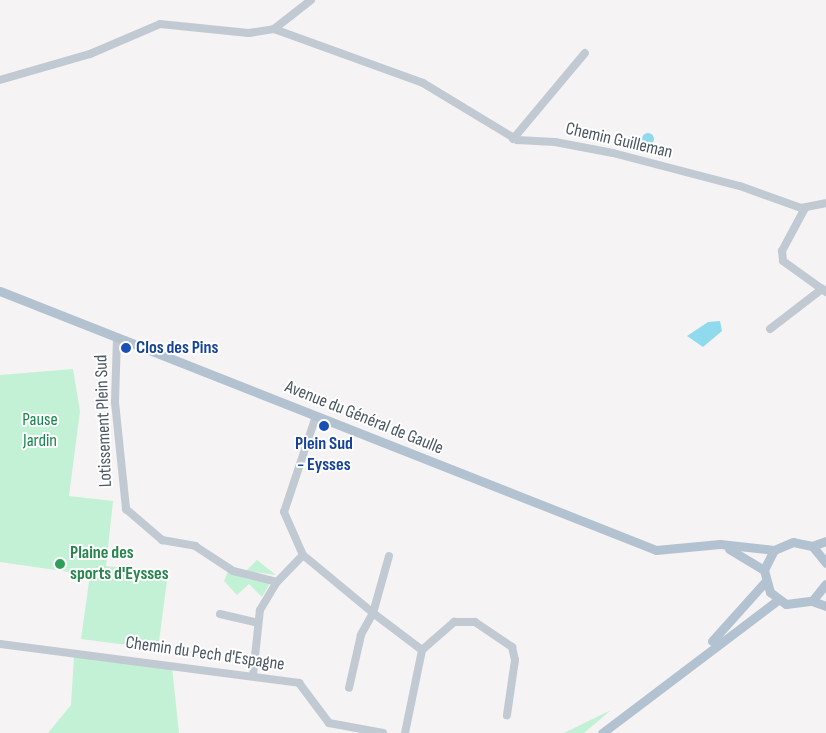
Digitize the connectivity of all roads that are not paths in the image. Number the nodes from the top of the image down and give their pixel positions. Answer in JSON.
{"nodes":[{"id":1,"x":311,"y":0,"type":"edge"},
{"id":2,"x":274,"y":29,"type":"junction"},
{"id":3,"x":585,"y":53,"type":"dead end"},
{"id":4,"x":0,"y":80,"type":"edge"},
{"id":5,"x":513,"y":139,"type":"junction"},
{"id":6,"x":826,"y":203,"type":"edge"},
{"id":7,"x":805,"y":208,"type":"junction"},
{"id":8,"x":824,"y":290,"type":"edge"},
{"id":9,"x":0,"y":291,"type":"edge"},
{"id":10,"x":770,"y":329,"type":"dead end"},
{"id":11,"x":117,"y":338,"type":"junction"},
{"id":12,"x":316,"y":416,"type":"junction"},
{"id":13,"x":826,"y":541,"type":"edge"},
{"id":14,"x":720,"y":544,"type":"junction"},
{"id":15,"x":812,"y":546,"type":"junction"},
{"id":16,"x":774,"y":550,"type":"junction"},
{"id":17,"x":303,"y":555,"type":"junction"},
{"id":18,"x":389,"y":556,"type":"dead end"},
{"id":19,"x":826,"y":562,"type":"edge"},
{"id":20,"x":764,"y":570,"type":"junction"},
{"id":21,"x":277,"y":582,"type":"junction"},
{"id":22,"x":765,"y":582,"type":"junction"},
{"id":23,"x":826,"y":584,"type":"edge"},
{"id":24,"x":378,"y":594,"type":"junction"},
{"id":25,"x":360,"y":600,"type":"junction"},
{"id":26,"x":778,"y":600,"type":"junction"},
{"id":27,"x":812,"y":601,"type":"junction"},
{"id":28,"x":826,"y":606,"type":"edge"},
{"id":29,"x":374,"y":612,"type":"junction"},
{"id":30,"x":220,"y":614,"type":"dead end"},
{"id":31,"x":256,"y":622,"type":"junction"},
{"id":32,"x":0,"y":644,"type":"edge"},
{"id":33,"x":422,"y":650,"type":"junction"},
{"id":34,"x":690,"y":662,"type":"junction"},
{"id":35,"x":253,"y":675,"type":"junction"},
{"id":36,"x":349,"y":688,"type":"dead end"},
{"id":37,"x":507,"y":714,"type":"dead end"},
{"id":38,"x":383,"y":733,"type":"edge"},
{"id":39,"x":405,"y":733,"type":"edge"},
{"id":40,"x":602,"y":733,"type":"edge"}],
"edges":[{"from":1,"to":2,"type":"street"},
{"from":2,"to":4,"type":"street"},
{"from":2,"to":5,"type":"street","name":"Chemin Guilleman"},
{"from":3,"to":5,"type":"street"},
{"from":5,"to":7,"type":"street","name":"Chemin Guilleman"},
{"from":6,"to":7,"type":"street"},
{"from":7,"to":8,"type":"street"},
{"from":8,"to":10,"type":"street"},
{"from":9,"to":11,"type":"main road","name":"Avenue du Général de Gaulle"},
{"from":11,"to":12,"type":"main road","name":"Avenue du Général de Gaulle"},
{"from":11,"to":21,"type":"street","name":"Lotissement Plein Sud"},
{"from":12,"to":14,"type":"main road","name":"Avenue du Général de Gaulle"},
{"from":12,"to":17,"type":"street"},
{"from":13,"to":15,"type":"main road"},
{"from":14,"to":16,"type":"main road","name":"Avenue du Général de Gaulle"},
{"from":14,"to":20,"type":"main road"},
{"from":15,"to":16,"type":"main road"},
{"from":15,"to":19,"type":"main road"},
{"from":16,"to":20,"type":"main road"},
{"from":17,"to":21,"type":"street"},
{"from":17,"to":25,"type":"street"},
{"from":18,"to":24,"type":"street"},
{"from":20,"to":22,"type":"main road"},
{"from":21,"to":31,"type":"street"},
{"from":22,"to":26,"type":"main road"},
{"from":22,"to":34,"type":"main road"},
{"from":23,"to":27,"type":"main road"},
{"from":24,"to":25,"type":"street"},
{"from":24,"to":29,"type":"street"},
{"from":25,"to":29,"type":"street"},
{"from":26,"to":27,"type":"main road"},
{"from":26,"to":34,"type":"main road"},
{"from":27,"to":28,"type":"main road"},
{"from":29,"to":33,"type":"street"},
{"from":29,"to":36,"type":"street"},
{"from":30,"to":31,"type":"street"},
{"from":31,"to":35,"type":"street"},
{"from":32,"to":35,"type":"street","name":"Chemin du Pech d'Espagne"},
{"from":33,"to":37,"type":"street"},
{"from":33,"to":39,"type":"street"},
{"from":34,"to":40,"type":"main road"},
{"from":35,"to":38,"type":"street","name":"Chemin du Pech d'Espagne"}]}
